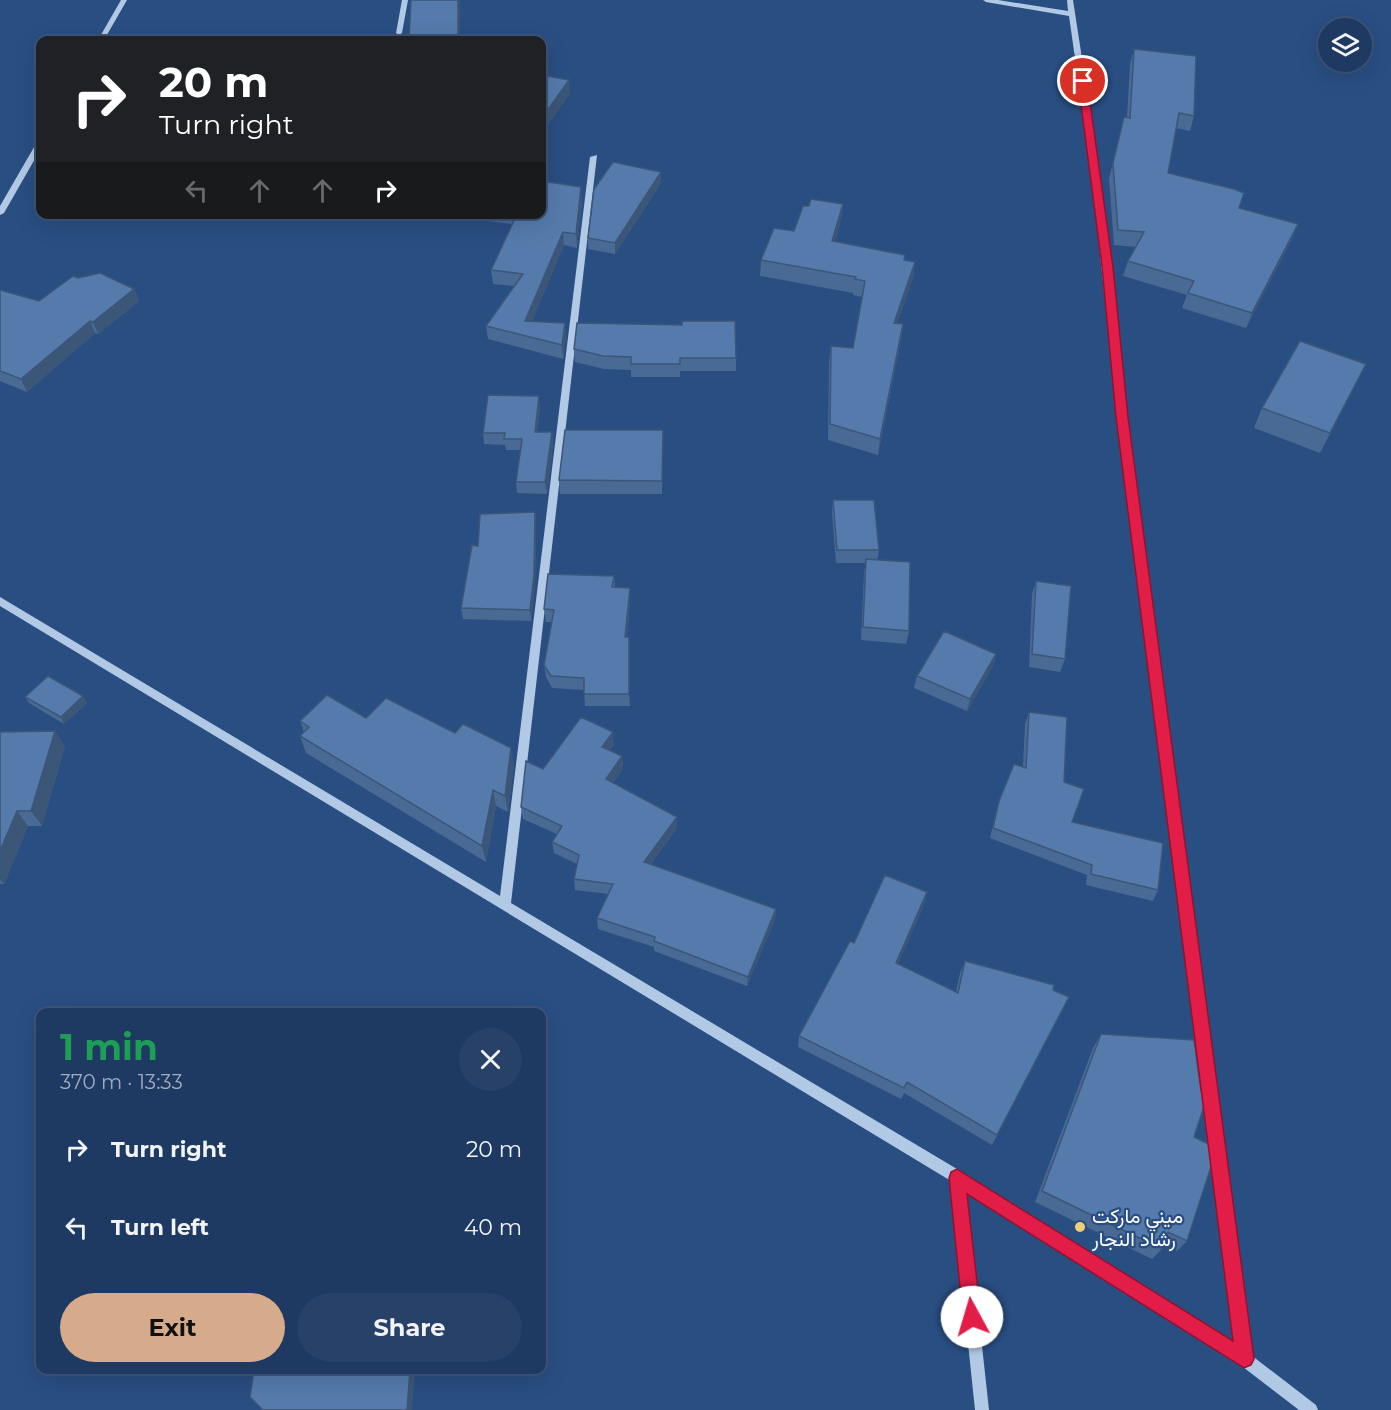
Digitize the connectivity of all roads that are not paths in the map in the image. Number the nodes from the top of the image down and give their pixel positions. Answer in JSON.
{"nodes":[{"id":1,"x":124,"y":0,"type":"edge"},
{"id":2,"x":405,"y":0,"type":"edge"},
{"id":3,"x":986,"y":0,"type":"edge"},
{"id":4,"x":1070,"y":0,"type":"edge"},
{"id":5,"x":1072,"y":14,"type":"junction"},
{"id":6,"x":399,"y":33,"type":"dead end"},
{"id":7,"x":103,"y":36,"type":"edge"},
{"id":8,"x":36,"y":151,"type":"edge"},
{"id":9,"x":594,"y":157,"type":"dead end"},
{"id":10,"x":0,"y":213,"type":"edge"},
{"id":11,"x":0,"y":601,"type":"edge"},
{"id":12,"x":505,"y":906,"type":"junction"},
{"id":13,"x":957,"y":1178,"type":"junction"},
{"id":14,"x":1244,"y":1359,"type":"junction"},
{"id":15,"x":982,"y":1410,"type":"edge"},
{"id":16,"x":1311,"y":1410,"type":"edge"}],
"edges":[{"from":1,"to":7,"type":"street"},
{"from":2,"to":6,"type":"street"},
{"from":3,"to":5,"type":"street"},
{"from":4,"to":5,"type":"street"},
{"from":5,"to":14,"type":"street"},
{"from":8,"to":10,"type":"street"},
{"from":9,"to":12,"type":"street"},
{"from":11,"to":12,"type":"street"},
{"from":12,"to":13,"type":"street"},
{"from":13,"to":14,"type":"street"},
{"from":13,"to":15,"type":"street"},
{"from":14,"to":16,"type":"street"}]}
